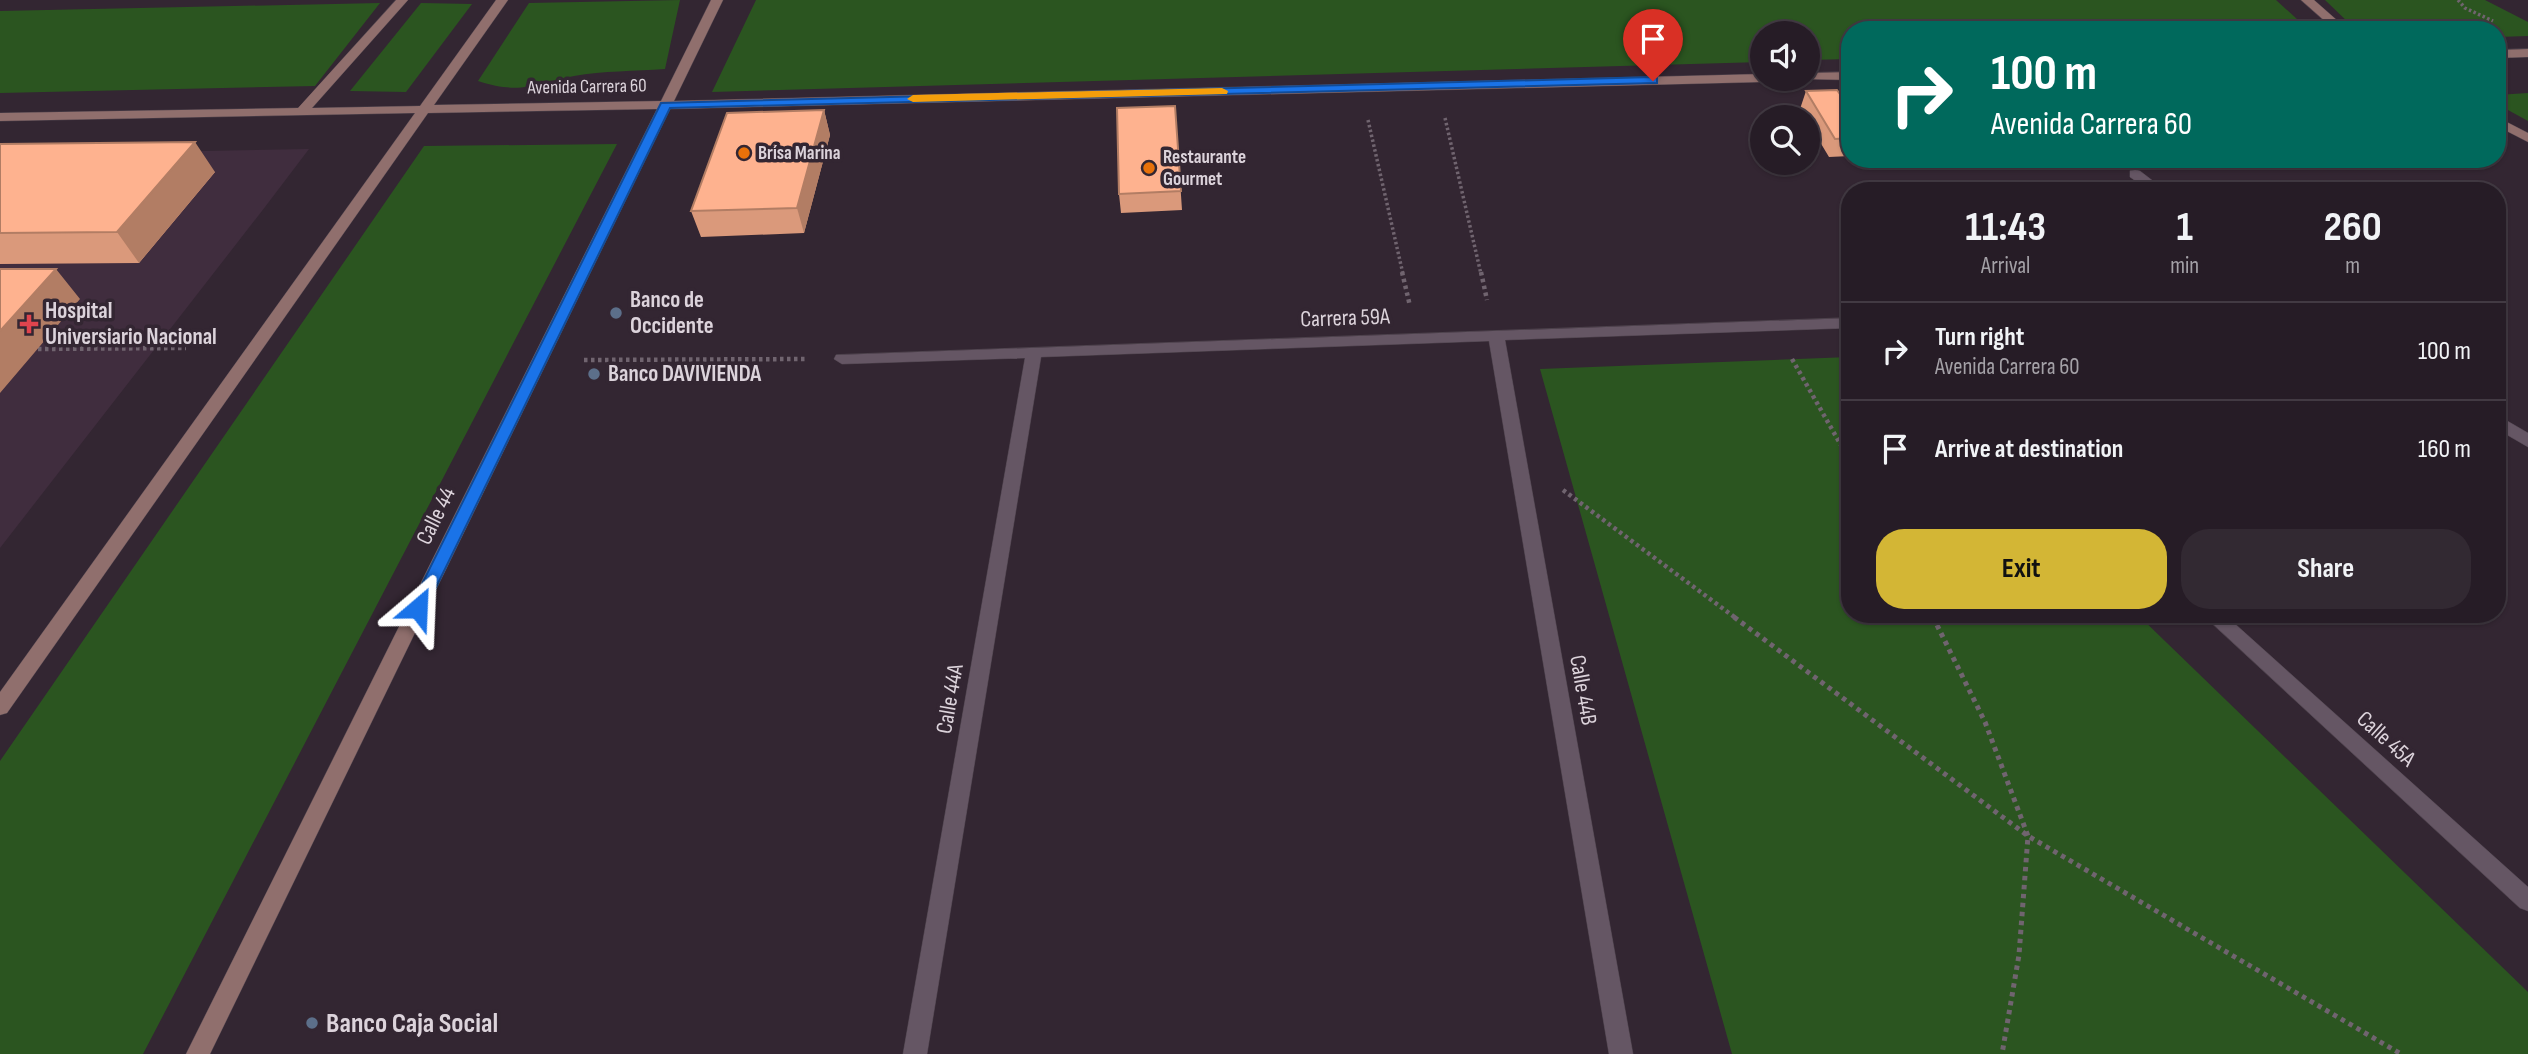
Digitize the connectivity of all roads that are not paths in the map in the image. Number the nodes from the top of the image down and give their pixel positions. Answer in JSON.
{"nodes":[{"id":1,"x":402,"y":0,"type":"edge"},
{"id":2,"x":502,"y":0,"type":"edge"},
{"id":3,"x":717,"y":0,"type":"edge"},
{"id":4,"x":2307,"y":0,"type":"edge"},
{"id":5,"x":2332,"y":21,"type":"edge"},
{"id":6,"x":2528,"y":52,"type":"edge"},
{"id":7,"x":2506,"y":53,"type":"edge"},
{"id":8,"x":1841,"y":76,"type":"edge"},
{"id":9,"x":1820,"y":77,"type":"edge"},
{"id":10,"x":1750,"y":78,"type":"edge"},
{"id":11,"x":665,"y":105,"type":"junction"},
{"id":12,"x":425,"y":109,"type":"junction"},
{"id":13,"x":303,"y":110,"type":"junction"},
{"id":14,"x":0,"y":117,"type":"edge"},
{"id":15,"x":2506,"y":126,"type":"edge"},
{"id":16,"x":2528,"y":138,"type":"edge"},
{"id":17,"x":2135,"y":174,"type":"dead end"},
{"id":18,"x":2147,"y":182,"type":"edge"},
{"id":19,"x":1841,"y":323,"type":"edge"},
{"id":20,"x":1496,"y":335,"type":"junction"},
{"id":21,"x":1034,"y":352,"type":"junction"},
{"id":22,"x":842,"y":359,"type":"road end"},
{"id":23,"x":2506,"y":427,"type":"edge"},
{"id":24,"x":2528,"y":441,"type":"edge"},
{"id":25,"x":2221,"y":623,"type":"edge"},
{"id":26,"x":0,"y":707,"type":"edge"},
{"id":27,"x":2528,"y":901,"type":"edge"},
{"id":28,"x":198,"y":1054,"type":"edge"},
{"id":29,"x":915,"y":1054,"type":"edge"},
{"id":30,"x":1621,"y":1054,"type":"edge"}],
"edges":[{"from":1,"to":13,"type":"main road"},
{"from":2,"to":12,"type":"main road"},
{"from":3,"to":11,"type":"main road","name":"Calle 44"},
{"from":4,"to":5,"type":"main road"},
{"from":6,"to":7,"type":"main road"},
{"from":8,"to":9,"type":"main road"},
{"from":10,"to":11,"type":"main road","name":"Avenida Carrera 60"},
{"from":11,"to":12,"type":"main road","name":"Avenida Carrera 60"},
{"from":11,"to":28,"type":"main road","name":"Calle 44"},
{"from":12,"to":13,"type":"main road","name":"Avenida Carrera 60"},
{"from":12,"to":26,"type":"main road"},
{"from":13,"to":14,"type":"main road","name":"Avenida Carrera 60"},
{"from":15,"to":16,"type":"main road"},
{"from":17,"to":18,"type":"street"},
{"from":19,"to":20,"type":"street","name":"Carrera 59A"},
{"from":20,"to":21,"type":"street","name":"Carrera 59A"},
{"from":20,"to":30,"type":"street","name":"Calle 44B"},
{"from":21,"to":22,"type":"street","name":"Carrera 59A"},
{"from":21,"to":29,"type":"street","name":"Calle 44A"},
{"from":23,"to":24,"type":"street"},
{"from":25,"to":27,"type":"street","name":"Calle 45A"}]}
